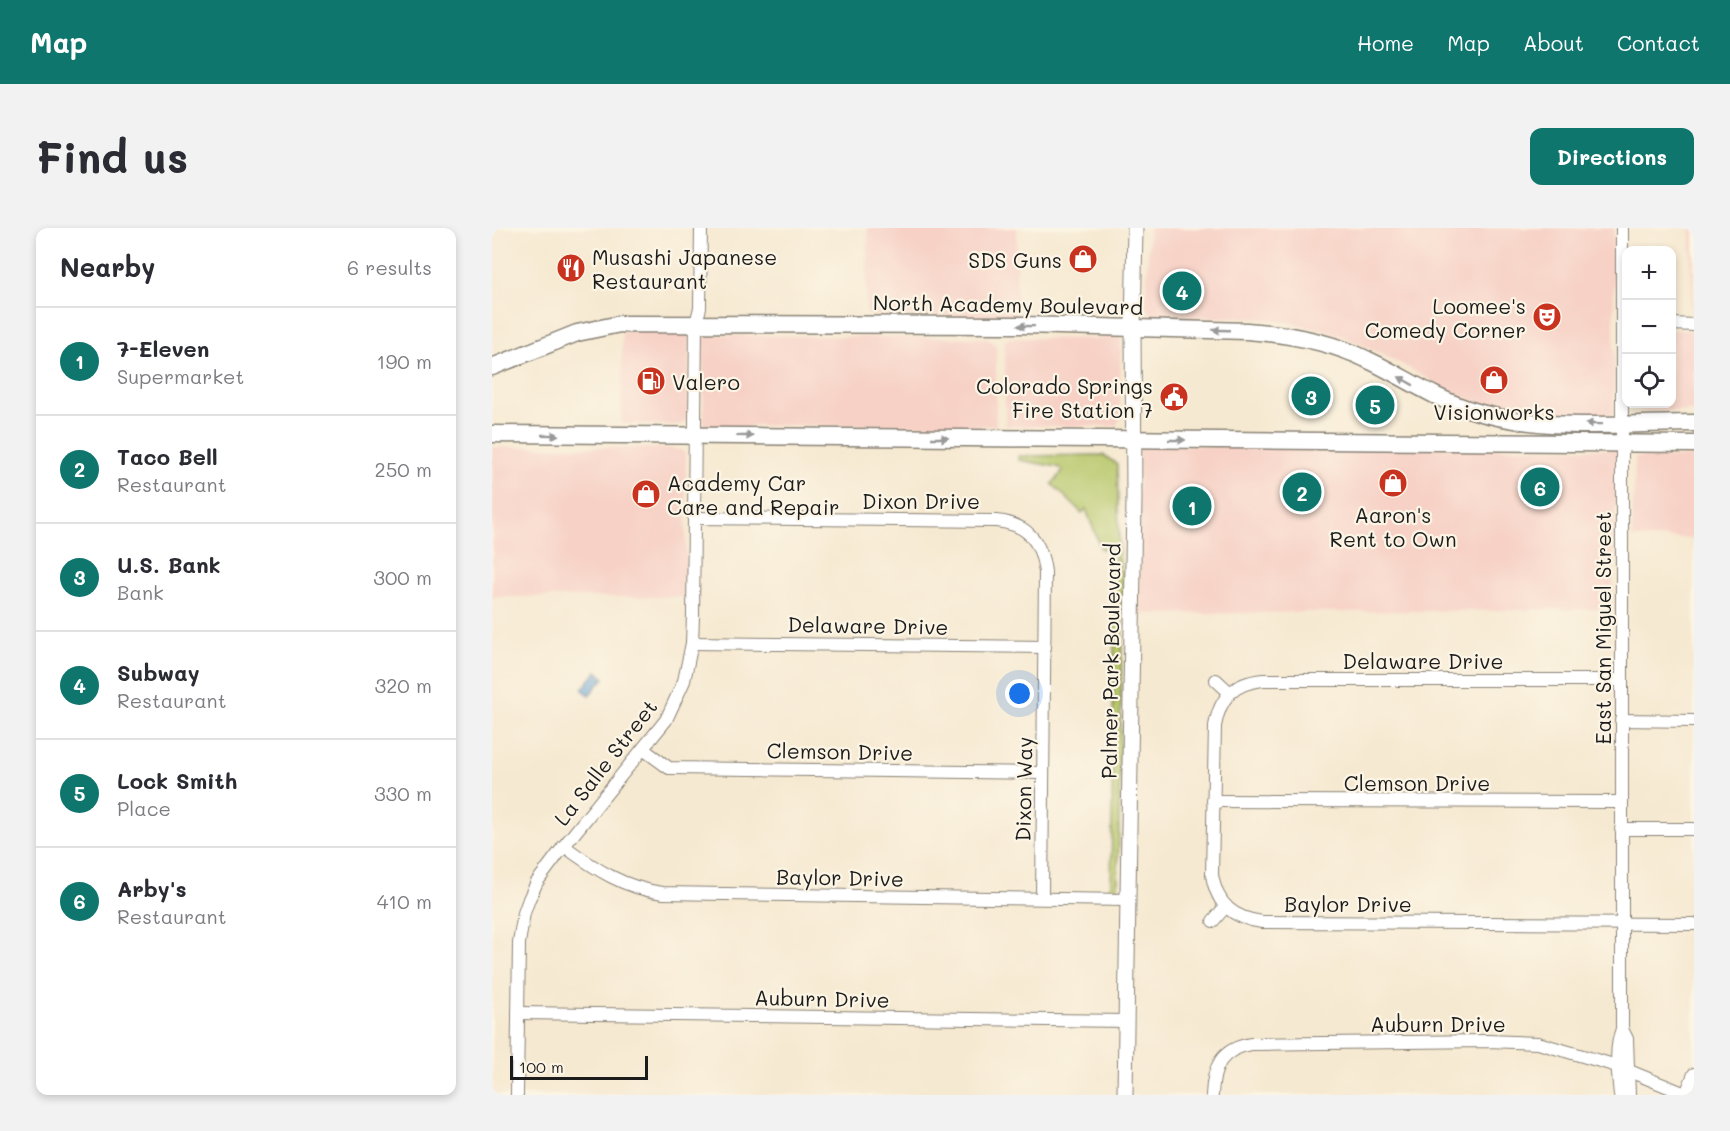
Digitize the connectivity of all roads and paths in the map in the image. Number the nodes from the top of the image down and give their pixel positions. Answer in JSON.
{"nodes":[{"id":1,"x":701,"y":228,"type":"edge"},
{"id":2,"x":1135,"y":228,"type":"edge"},
{"id":3,"x":1622,"y":228,"type":"edge"},
{"id":4,"x":1624,"y":300,"type":"edge"},
{"id":5,"x":696,"y":323,"type":"junction"},
{"id":6,"x":1676,"y":324,"type":"edge"},
{"id":7,"x":1694,"y":325,"type":"edge"},
{"id":8,"x":1133,"y":327,"type":"junction"},
{"id":9,"x":1624,"y":354,"type":"edge"},
{"id":10,"x":492,"y":367,"type":"edge"},
{"id":11,"x":1694,"y":423,"type":"edge"},
{"id":12,"x":1623,"y":424,"type":"junction"},
{"id":13,"x":492,"y":434,"type":"edge"},
{"id":14,"x":695,"y":436,"type":"junction"},
{"id":15,"x":1134,"y":440,"type":"junction"},
{"id":16,"x":1622,"y":442,"type":"junction"},
{"id":17,"x":1694,"y":444,"type":"edge"},
{"id":18,"x":694,"y":518,"type":"junction"},
{"id":19,"x":1045,"y":572,"type":"joint"},
{"id":20,"x":692,"y":643,"type":"junction"},
{"id":21,"x":1045,"y":647,"type":"junction"},
{"id":22,"x":1216,"y":680,"type":"dead end"},
{"id":23,"x":1621,"y":680,"type":"junction"},
{"id":24,"x":1229,"y":692,"type":"junction"},
{"id":25,"x":1622,"y":720,"type":"junction"},
{"id":26,"x":1694,"y":721,"type":"edge"},
{"id":27,"x":643,"y":749,"type":"junction"},
{"id":28,"x":1043,"y":773,"type":"junction"},
{"id":29,"x":1213,"y":801,"type":"junction"},
{"id":30,"x":1621,"y":802,"type":"junction"},
{"id":31,"x":1621,"y":829,"type":"junction"},
{"id":32,"x":1694,"y":829,"type":"edge"},
{"id":33,"x":564,"y":846,"type":"junction"},
{"id":34,"x":1042,"y":898,"type":"junction"},
{"id":35,"x":1128,"y":900,"type":"junction"},
{"id":36,"x":1226,"y":906,"type":"junction"},
{"id":37,"x":1213,"y":921,"type":"dead end"},
{"id":38,"x":1622,"y":924,"type":"junction"},
{"id":39,"x":1694,"y":924,"type":"edge"},
{"id":40,"x":518,"y":1013,"type":"junction"},
{"id":41,"x":1126,"y":1022,"type":"junction"},
{"id":42,"x":1622,"y":1029,"type":"junction"},
{"id":43,"x":1617,"y":1065,"type":"junction"},
{"id":44,"x":1629,"y":1071,"type":"junction"},
{"id":45,"x":1694,"y":1074,"type":"edge"},
{"id":46,"x":517,"y":1095,"type":"edge"},
{"id":47,"x":1125,"y":1095,"type":"edge"},
{"id":48,"x":1212,"y":1095,"type":"edge"},
{"id":49,"x":1620,"y":1095,"type":"edge"},
{"id":50,"x":1629,"y":1095,"type":"edge"},
{"id":51,"x":1687,"y":1095,"type":"edge"}],
"edges":[{"from":1,"to":5,"type":"street","name":"La Salle Street"},
{"from":2,"to":8,"type":"main road","name":"Palmer Park Boulevard"},
{"from":3,"to":4,"type":"street","name":"East San Miguel Street"},
{"from":8,"to":5,"type":"highway","name":"North Academy Boulevard","one_way":true},
{"from":5,"to":10,"type":"highway","name":"North Academy Boulevard"},
{"from":5,"to":14,"type":"street","name":"La Salle Street"},
{"from":6,"to":7,"type":"street"},
{"from":12,"to":8,"type":"highway","name":"North Academy Boulevard","one_way":true},
{"from":8,"to":15,"type":"main road","name":"Palmer Park Boulevard"},
{"from":9,"to":12,"type":"street","name":"East San Miguel Street"},
{"from":11,"to":12,"type":"highway","name":"North Academy Boulevard"},
{"from":12,"to":16,"type":"street","name":"East San Miguel Street"},
{"from":13,"to":14,"type":"highway","one_way":true},
{"from":14,"to":15,"type":"highway","one_way":true},
{"from":14,"to":18,"type":"street","name":"La Salle Street"},
{"from":15,"to":16,"type":"highway","one_way":true},
{"from":15,"to":35,"type":"main road","name":"Palmer Park Boulevard"},
{"from":16,"to":17,"type":"highway"},
{"from":16,"to":23,"type":"street","name":"East San Miguel Street"},
{"from":18,"to":19,"type":"street","name":"Dixon Drive"},
{"from":18,"to":20,"type":"street","name":"La Salle Street"},
{"from":19,"to":21,"type":"street","name":"Dixon Way"},
{"from":20,"to":21,"type":"street","name":"Delaware Drive"},
{"from":20,"to":27,"type":"street","name":"La Salle Street"},
{"from":21,"to":28,"type":"street","name":"Dixon Way"},
{"from":22,"to":24,"type":"street"},
{"from":23,"to":24,"type":"street","name":"Delaware Drive"},
{"from":23,"to":25,"type":"street","name":"East San Miguel Street"},
{"from":24,"to":29,"type":"street"},
{"from":25,"to":26,"type":"street"},
{"from":25,"to":30,"type":"street","name":"East San Miguel Street"},
{"from":27,"to":28,"type":"street","name":"Clemson Drive"},
{"from":27,"to":33,"type":"street","name":"La Salle Street"},
{"from":28,"to":34,"type":"street","name":"Dixon Way"},
{"from":29,"to":30,"type":"street","name":"Clemson Drive"},
{"from":29,"to":36,"type":"street"},
{"from":30,"to":31,"type":"street","name":"East San Miguel Street"},
{"from":31,"to":32,"type":"street"},
{"from":31,"to":38,"type":"street","name":"East San Miguel Street"},
{"from":33,"to":34,"type":"street","name":"Baylor Drive"},
{"from":33,"to":40,"type":"street","name":"La Salle Street"},
{"from":34,"to":35,"type":"street","name":"Baylor Drive"},
{"from":35,"to":41,"type":"main road","name":"Palmer Park Boulevard"},
{"from":36,"to":37,"type":"street"},
{"from":36,"to":38,"type":"street","name":"Baylor Drive"},
{"from":38,"to":39,"type":"street","name":"Baylor Drive"},
{"from":38,"to":42,"type":"street","name":"East San Miguel Street"},
{"from":40,"to":41,"type":"street","name":"Auburn Drive"},
{"from":40,"to":46,"type":"street","name":"La Salle Street"},
{"from":41,"to":47,"type":"main road","name":"Palmer Park Boulevard"},
{"from":42,"to":43,"type":"street","name":"East San Miguel Street"},
{"from":42,"to":44,"type":"street","name":"East San Miguel Street"},
{"from":43,"to":44,"type":"street","name":"Auburn Drive"},
{"from":43,"to":48,"type":"street","name":"Auburn Drive"},
{"from":43,"to":49,"type":"street","name":"East San Miguel Street"},
{"from":44,"to":50,"type":"street","name":"East San Miguel Street"},
{"from":44,"to":51,"type":"street","name":"Auburn Drive"},
{"from":45,"to":51,"type":"street"}]}
